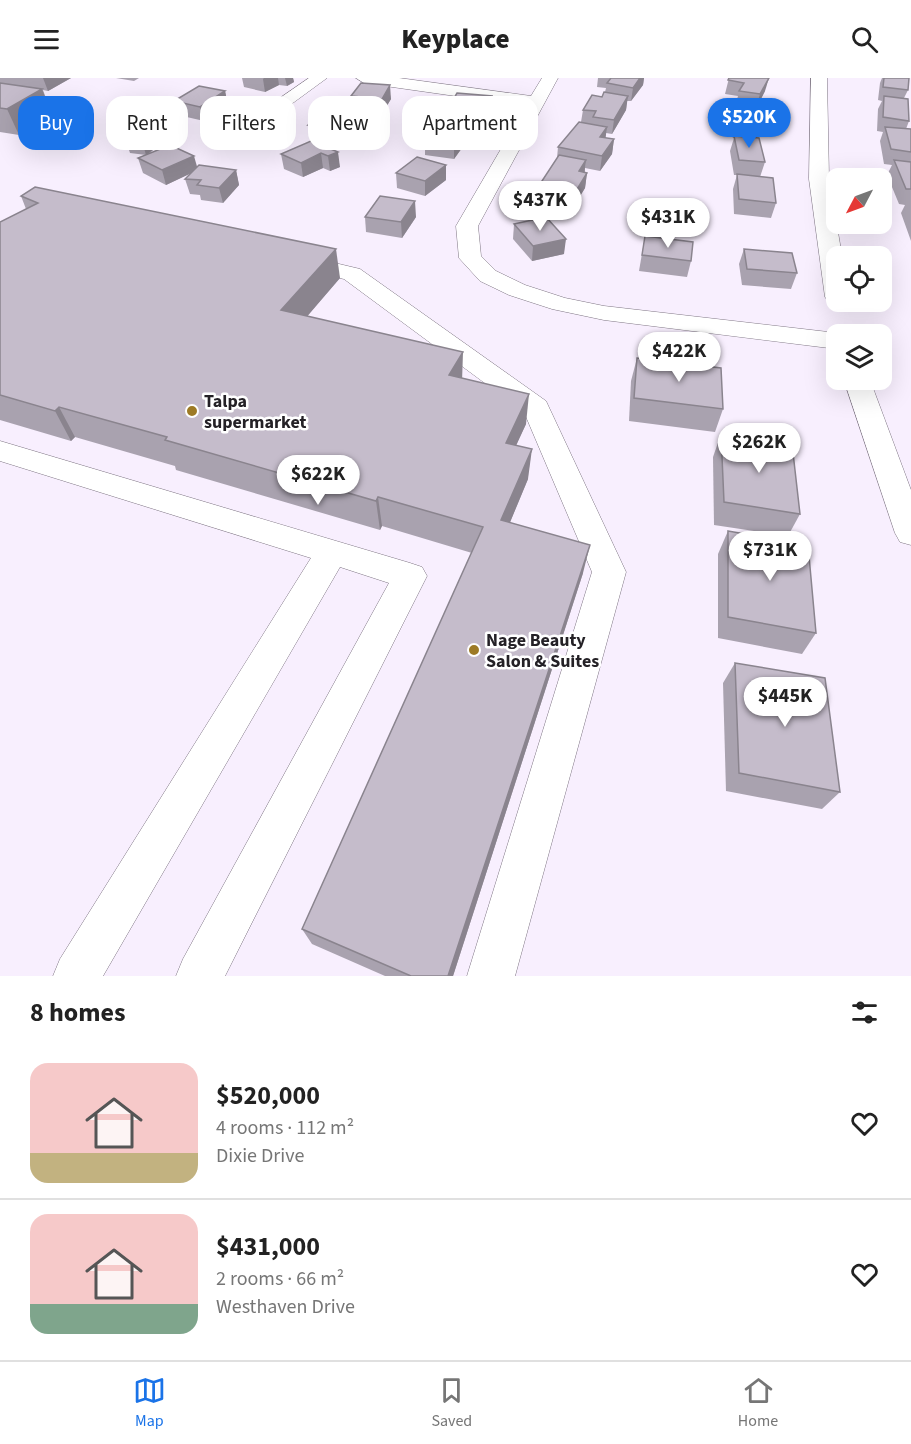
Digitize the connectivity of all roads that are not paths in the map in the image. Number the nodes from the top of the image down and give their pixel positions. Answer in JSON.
{"nodes":[{"id":1,"x":319,"y":78,"type":"edge"},
{"id":2,"x":363,"y":78,"type":"edge"},
{"id":3,"x":550,"y":78,"type":"edge"},
{"id":4,"x":819,"y":78,"type":"edge"},
{"id":5,"x":293,"y":96,"type":"edge"},
{"id":6,"x":493,"y":96,"type":"edge"},
{"id":7,"x":0,"y":98,"type":"edge"},
{"id":8,"x":538,"y":99,"type":"edge"},
{"id":9,"x":18,"y":101,"type":"edge"},
{"id":10,"x":509,"y":150,"type":"edge"},
{"id":11,"x":829,"y":246,"type":"edge"},
{"id":12,"x":273,"y":256,"type":"edge"},
{"id":13,"x":826,"y":340,"type":"edge"},
{"id":14,"x":861,"y":390,"type":"edge"},
{"id":15,"x":0,"y":451,"type":"edge"},
{"id":16,"x":911,"y":532,"type":"edge"},
{"id":17,"x":332,"y":552,"type":"junction"},
{"id":18,"x":77,"y":976,"type":"edge"},
{"id":19,"x":200,"y":976,"type":"edge"},
{"id":20,"x":491,"y":976,"type":"edge"}],
"edges":[{"from":1,"to":5,"type":"street"},
{"from":2,"to":6,"type":"street"},
{"from":3,"to":8,"type":"street"},
{"from":4,"to":11,"type":"street"},
{"from":7,"to":9,"type":"street"},
{"from":10,"to":13,"type":"street"},
{"from":12,"to":20,"type":"street"},
{"from":14,"to":16,"type":"street"},
{"from":15,"to":17,"type":"street"},
{"from":17,"to":18,"type":"street"},
{"from":17,"to":19,"type":"street"}]}
